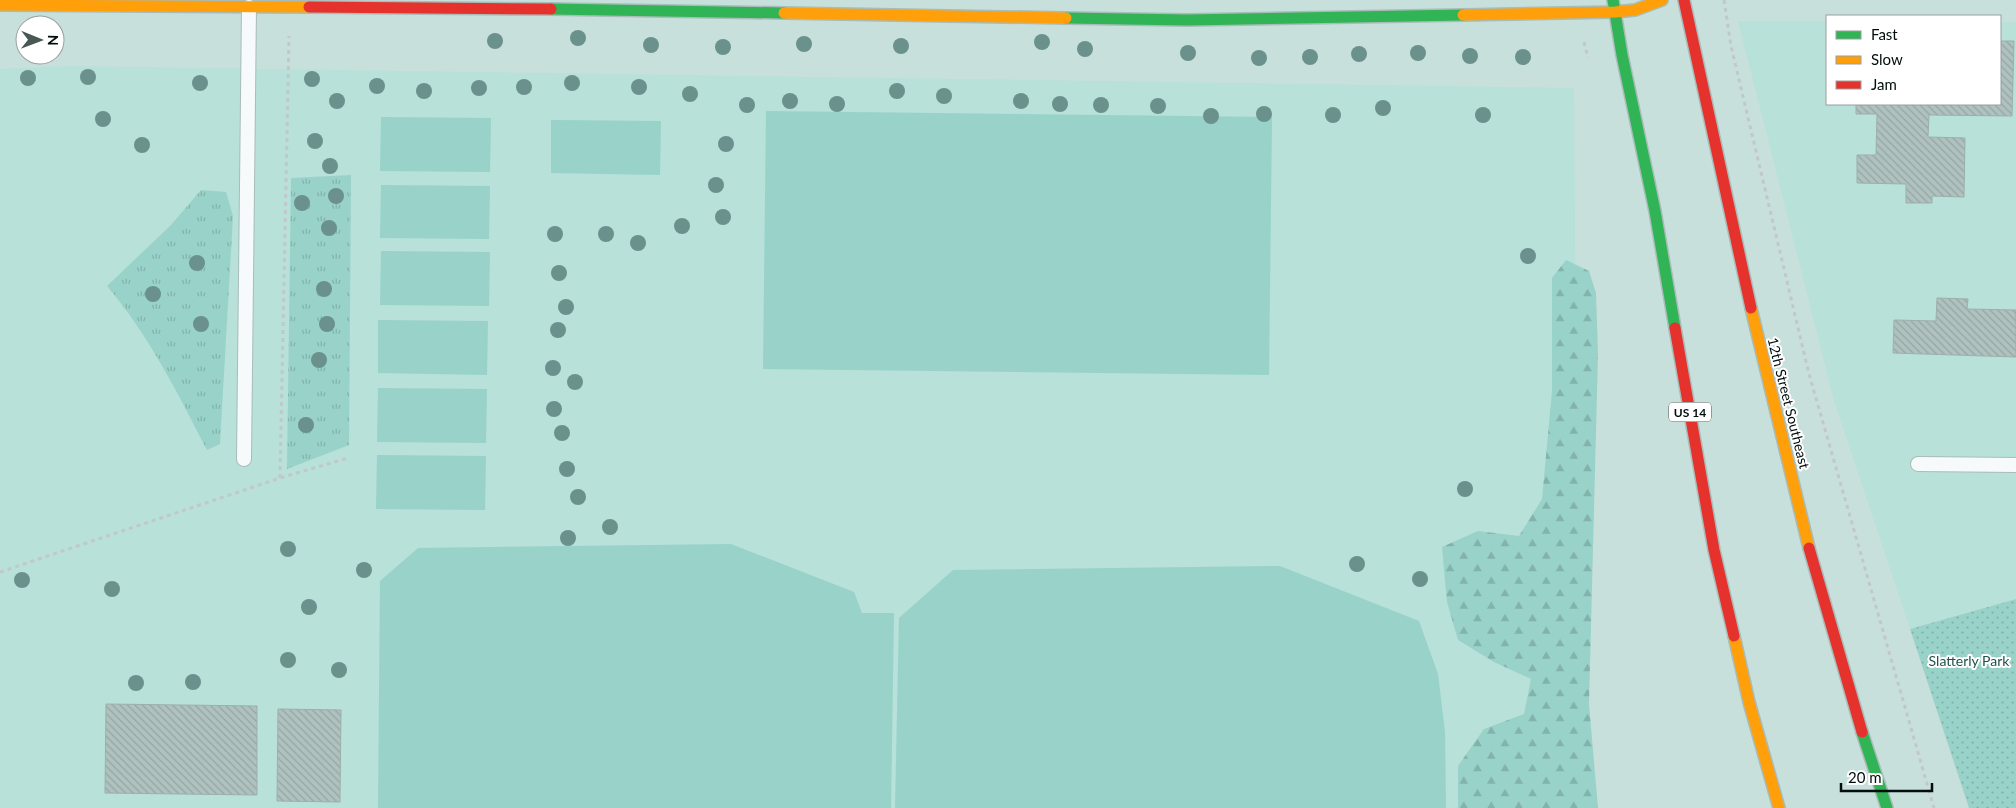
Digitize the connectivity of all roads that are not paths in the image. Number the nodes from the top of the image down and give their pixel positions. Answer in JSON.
{"nodes":[{"id":1,"x":1613,"y":0,"type":"edge"},
{"id":2,"x":1662,"y":0,"type":"edge"},
{"id":3,"x":1684,"y":0,"type":"edge"},
{"id":4,"x":0,"y":5,"type":"edge"},
{"id":5,"x":249,"y":7,"type":"junction"},
{"id":6,"x":1615,"y":12,"type":"junction"},
{"id":7,"x":244,"y":459,"type":"dead end"},
{"id":8,"x":1918,"y":464,"type":"dead end"},
{"id":9,"x":2016,"y":465,"type":"edge"},
{"id":10,"x":1779,"y":808,"type":"edge"},
{"id":11,"x":1888,"y":808,"type":"edge"}],
"edges":[{"from":1,"to":6,"type":"main road","number":"US 14"},
{"from":2,"to":6,"type":"main road"},
{"from":3,"to":11,"type":"main road","name":"12th Street Southeast"},
{"from":4,"to":5,"type":"main road"},
{"from":5,"to":6,"type":"main road"},
{"from":5,"to":7,"type":"lane"},
{"from":6,"to":10,"type":"main road","number":"US 14"},
{"from":8,"to":9,"type":"lane"}]}
